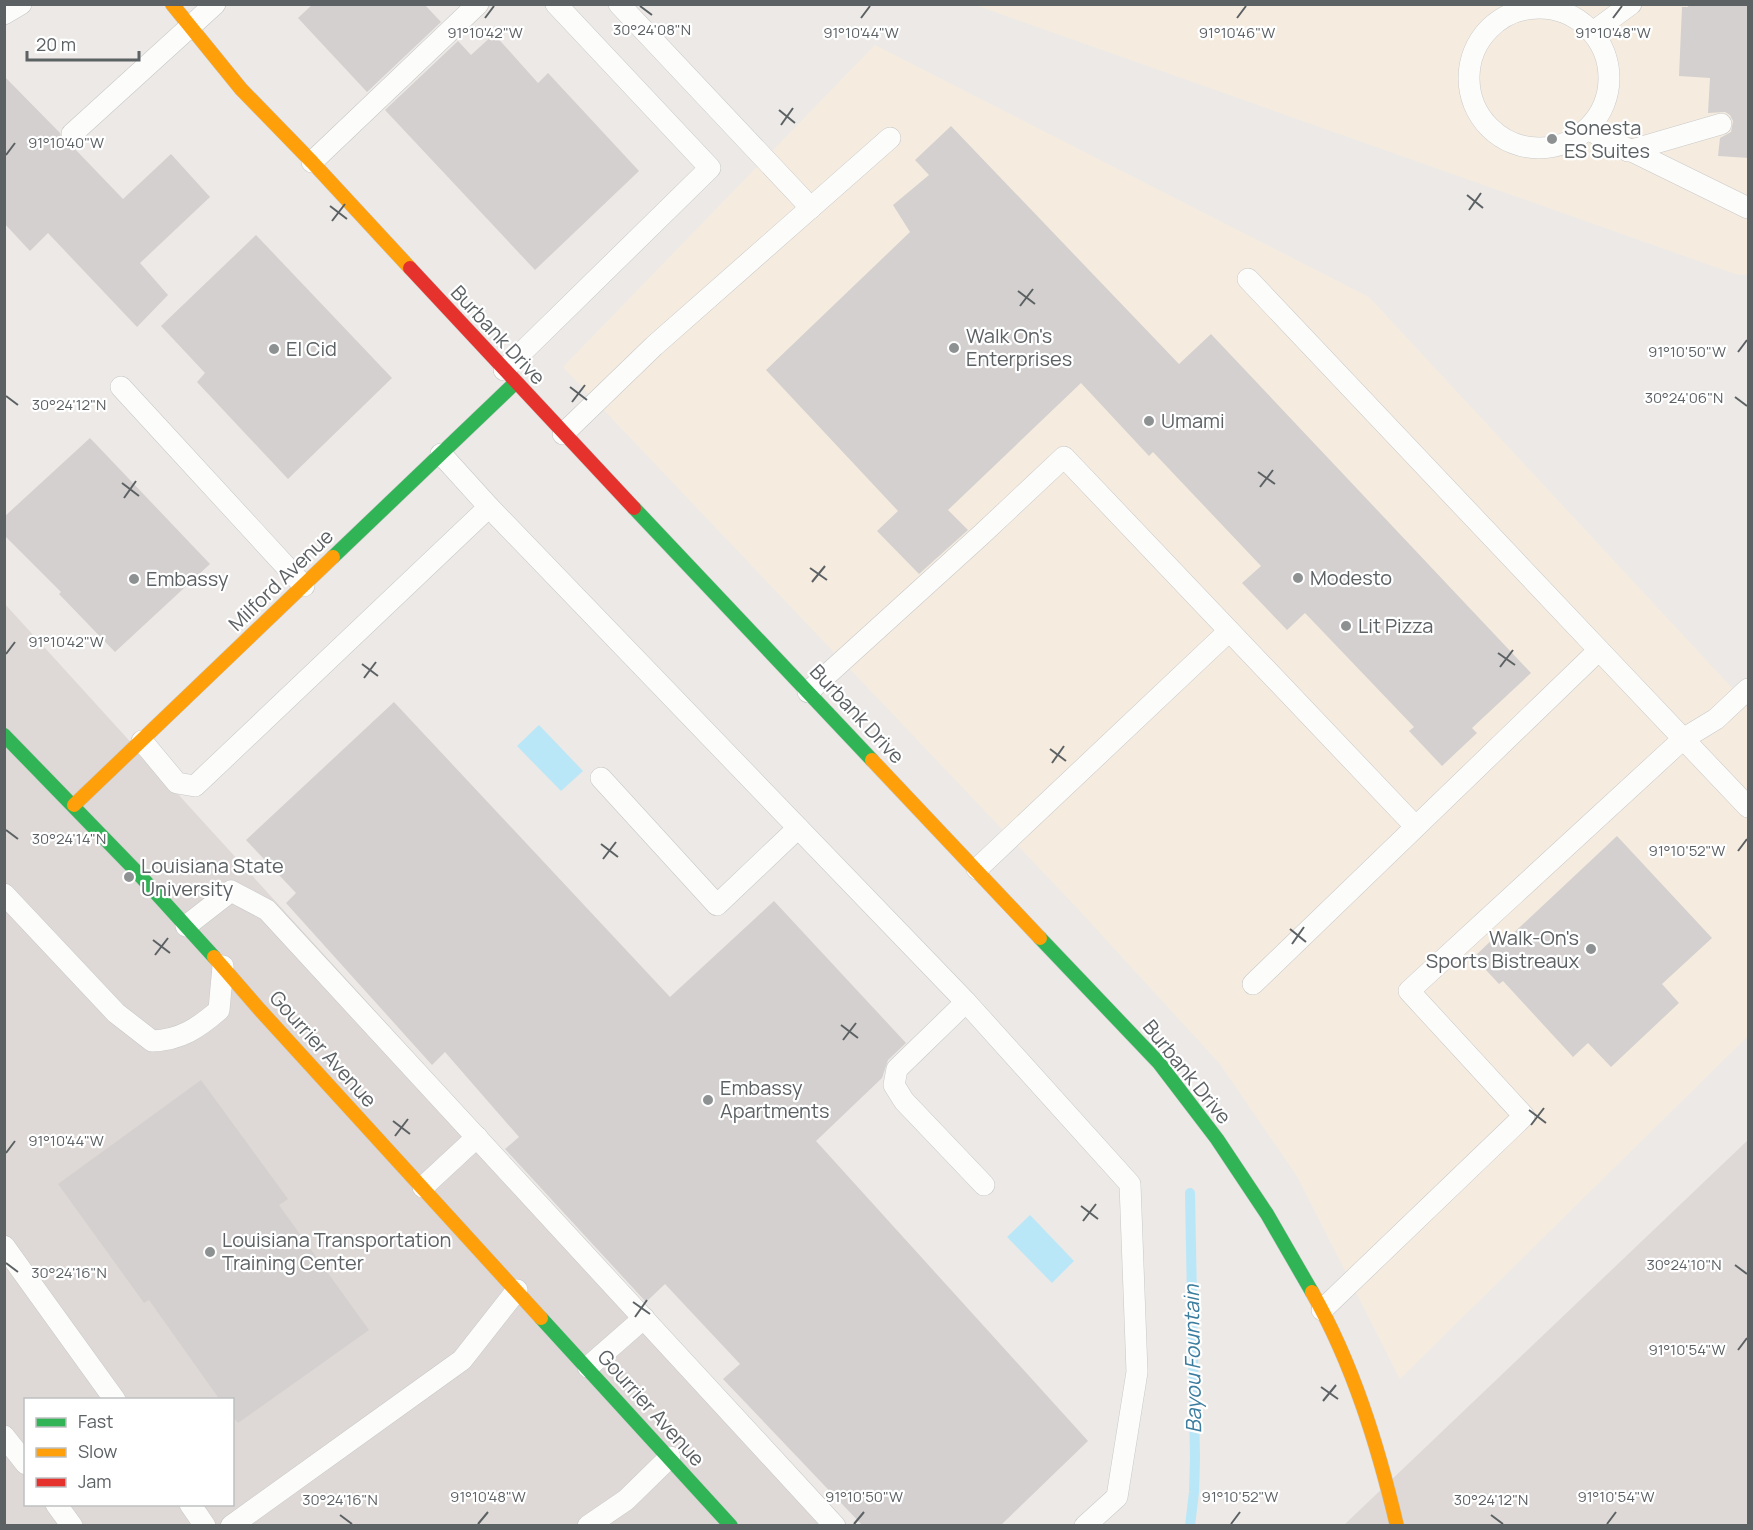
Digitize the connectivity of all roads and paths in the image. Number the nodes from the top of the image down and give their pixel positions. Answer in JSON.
{"nodes":[{"id":1,"x":21,"y":4,"type":"edge"},
{"id":2,"x":172,"y":4,"type":"edge"},
{"id":3,"x":215,"y":4,"type":"edge"},
{"id":4,"x":478,"y":4,"type":"edge"},
{"id":5,"x":556,"y":4,"type":"edge"},
{"id":6,"x":619,"y":4,"type":"edge"},
{"id":7,"x":1631,"y":4,"type":"edge"},
{"id":8,"x":4,"y":14,"type":"edge"},
{"id":9,"x":189,"y":27,"type":"junction"},
{"id":10,"x":1593,"y":32,"type":"junction"},
{"id":11,"x":1720,"y":124,"type":"dead end"},
{"id":12,"x":1587,"y":129,"type":"junction"},
{"id":13,"x":72,"y":134,"type":"dead end"},
{"id":14,"x":890,"y":138,"type":"dead end"},
{"id":15,"x":1628,"y":151,"type":"junction"},
{"id":16,"x":312,"y":162,"type":"junction"},
{"id":17,"x":811,"y":208,"type":"junction"},
{"id":18,"x":1749,"y":208,"type":"edge"},
{"id":19,"x":1248,"y":279,"type":"dead end"},
{"id":20,"x":509,"y":376,"type":"junction"},
{"id":21,"x":121,"y":387,"type":"dead end"},
{"id":22,"x":563,"y":434,"type":"junction"},
{"id":23,"x":441,"y":454,"type":"junction"},
{"id":24,"x":489,"y":507,"type":"junction"},
{"id":25,"x":304,"y":586,"type":"junction"},
{"id":26,"x":1229,"y":632,"type":"junction"},
{"id":27,"x":1599,"y":650,"type":"junction"},
{"id":28,"x":1749,"y":689,"type":"edge"},
{"id":29,"x":808,"y":692,"type":"junction"},
{"id":30,"x":4,"y":735,"type":"edge"},
{"id":31,"x":1683,"y":739,"type":"junction"},
{"id":32,"x":142,"y":741,"type":"junction"},
{"id":33,"x":601,"y":778,"type":"dead end"},
{"id":34,"x":74,"y":806,"type":"junction"},
{"id":35,"x":1749,"y":807,"type":"edge"},
{"id":36,"x":1414,"y":826,"type":"junction"},
{"id":37,"x":798,"y":828,"type":"junction"},
{"id":38,"x":977,"y":869,"type":"junction"},
{"id":39,"x":4,"y":894,"type":"edge"},
{"id":40,"x":186,"y":926,"type":"junction"},
{"id":41,"x":223,"y":966,"type":"junction"},
{"id":42,"x":1253,"y":984,"type":"dead end"},
{"id":43,"x":966,"y":1002,"type":"junction"},
{"id":44,"x":477,"y":1137,"type":"junction"},
{"id":45,"x":984,"y":1185,"type":"dead end"},
{"id":46,"x":423,"y":1187,"type":"junction"},
{"id":47,"x":4,"y":1246,"type":"edge"},
{"id":48,"x":517,"y":1290,"type":"junction"},
{"id":49,"x":1322,"y":1310,"type":"junction"},
{"id":50,"x":644,"y":1318,"type":"junction"},
{"id":51,"x":588,"y":1367,"type":"junction"},
{"id":52,"x":114,"y":1398,"type":"edge"},
{"id":53,"x":4,"y":1436,"type":"edge"},
{"id":54,"x":670,"y":1457,"type":"junction"},
{"id":55,"x":24,"y":1461,"type":"edge"},
{"id":56,"x":57,"y":1506,"type":"edge"},
{"id":57,"x":191,"y":1506,"type":"edge"},
{"id":58,"x":72,"y":1526,"type":"edge"},
{"id":59,"x":205,"y":1526,"type":"edge"},
{"id":60,"x":231,"y":1526,"type":"edge"},
{"id":61,"x":588,"y":1526,"type":"edge"},
{"id":62,"x":731,"y":1526,"type":"edge"},
{"id":63,"x":835,"y":1526,"type":"edge"},
{"id":64,"x":1085,"y":1526,"type":"edge"},
{"id":65,"x":1397,"y":1526,"type":"edge"}],
"edges":[{"from":1,"to":8,"type":"lane"},
{"from":2,"to":9,"type":"main road","name":"Burbank Drive"},
{"from":3,"to":9,"type":"lane"},
{"from":4,"to":16,"type":"lane"},
{"from":5,"to":20,"type":"lane"},
{"from":6,"to":17,"type":"lane"},
{"from":7,"to":10,"type":"lane"},
{"from":9,"to":13,"type":"lane"},
{"from":9,"to":16,"type":"main road","name":"Burbank Drive"},
{"from":10,"to":12,"type":"lane"},
{"from":10,"to":12,"type":"lane"},
{"from":11,"to":15,"type":"lane"},
{"from":12,"to":15,"type":"lane"},
{"from":14,"to":17,"type":"lane"},
{"from":15,"to":18,"type":"lane"},
{"from":16,"to":20,"type":"main road","name":"Burbank Drive"},
{"from":17,"to":22,"type":"lane"},
{"from":19,"to":27,"type":"lane"},
{"from":20,"to":22,"type":"main road","name":"Burbank Drive"},
{"from":20,"to":23,"type":"main road","name":"Milford Avenue"},
{"from":21,"to":25,"type":"lane"},
{"from":22,"to":29,"type":"main road","name":"Burbank Drive"},
{"from":23,"to":24,"type":"lane"},
{"from":23,"to":25,"type":"main road","name":"Milford Avenue"},
{"from":24,"to":32,"type":"lane"},
{"from":24,"to":37,"type":"lane"},
{"from":25,"to":32,"type":"main road","name":"Milford Avenue"},
{"from":26,"to":29,"type":"lane"},
{"from":26,"to":36,"type":"lane"},
{"from":26,"to":38,"type":"lane"},
{"from":27,"to":31,"type":"lane"},
{"from":27,"to":36,"type":"lane"},
{"from":28,"to":31,"type":"lane"},
{"from":29,"to":38,"type":"main road","name":"Burbank Drive"},
{"from":30,"to":34,"type":"main road","name":"Gourrier Avenue"},
{"from":31,"to":35,"type":"lane"},
{"from":31,"to":49,"type":"lane"},
{"from":32,"to":34,"type":"main road","name":"Milford Avenue"},
{"from":33,"to":37,"type":"lane"},
{"from":34,"to":40,"type":"main road","name":"Gourrier Avenue"},
{"from":36,"to":42,"type":"lane"},
{"from":37,"to":43,"type":"lane"},
{"from":38,"to":49,"type":"main road","name":"Burbank Drive"},
{"from":39,"to":41,"type":"lane"},
{"from":40,"to":41,"type":"main road","name":"Gourrier Avenue"},
{"from":40,"to":44,"type":"lane"},
{"from":41,"to":46,"type":"main road","name":"Gourrier Avenue"},
{"from":43,"to":45,"type":"lane"},
{"from":43,"to":64,"type":"lane"},
{"from":44,"to":46,"type":"lane"},
{"from":44,"to":50,"type":"lane"},
{"from":46,"to":48,"type":"main road","name":"Gourrier Avenue"},
{"from":47,"to":52,"type":"lane"},
{"from":48,"to":51,"type":"main road","name":"Gourrier Avenue"},
{"from":48,"to":60,"type":"lane"},
{"from":49,"to":65,"type":"main road","name":"Burbank Drive"},
{"from":50,"to":51,"type":"lane"},
{"from":50,"to":63,"type":"lane"},
{"from":51,"to":54,"type":"main road","name":"Gourrier Avenue"},
{"from":53,"to":55,"type":"lane"},
{"from":54,"to":61,"type":"lane"},
{"from":54,"to":62,"type":"main road","name":"Gourrier Avenue"},
{"from":56,"to":58,"type":"lane"},
{"from":57,"to":59,"type":"lane"}]}
